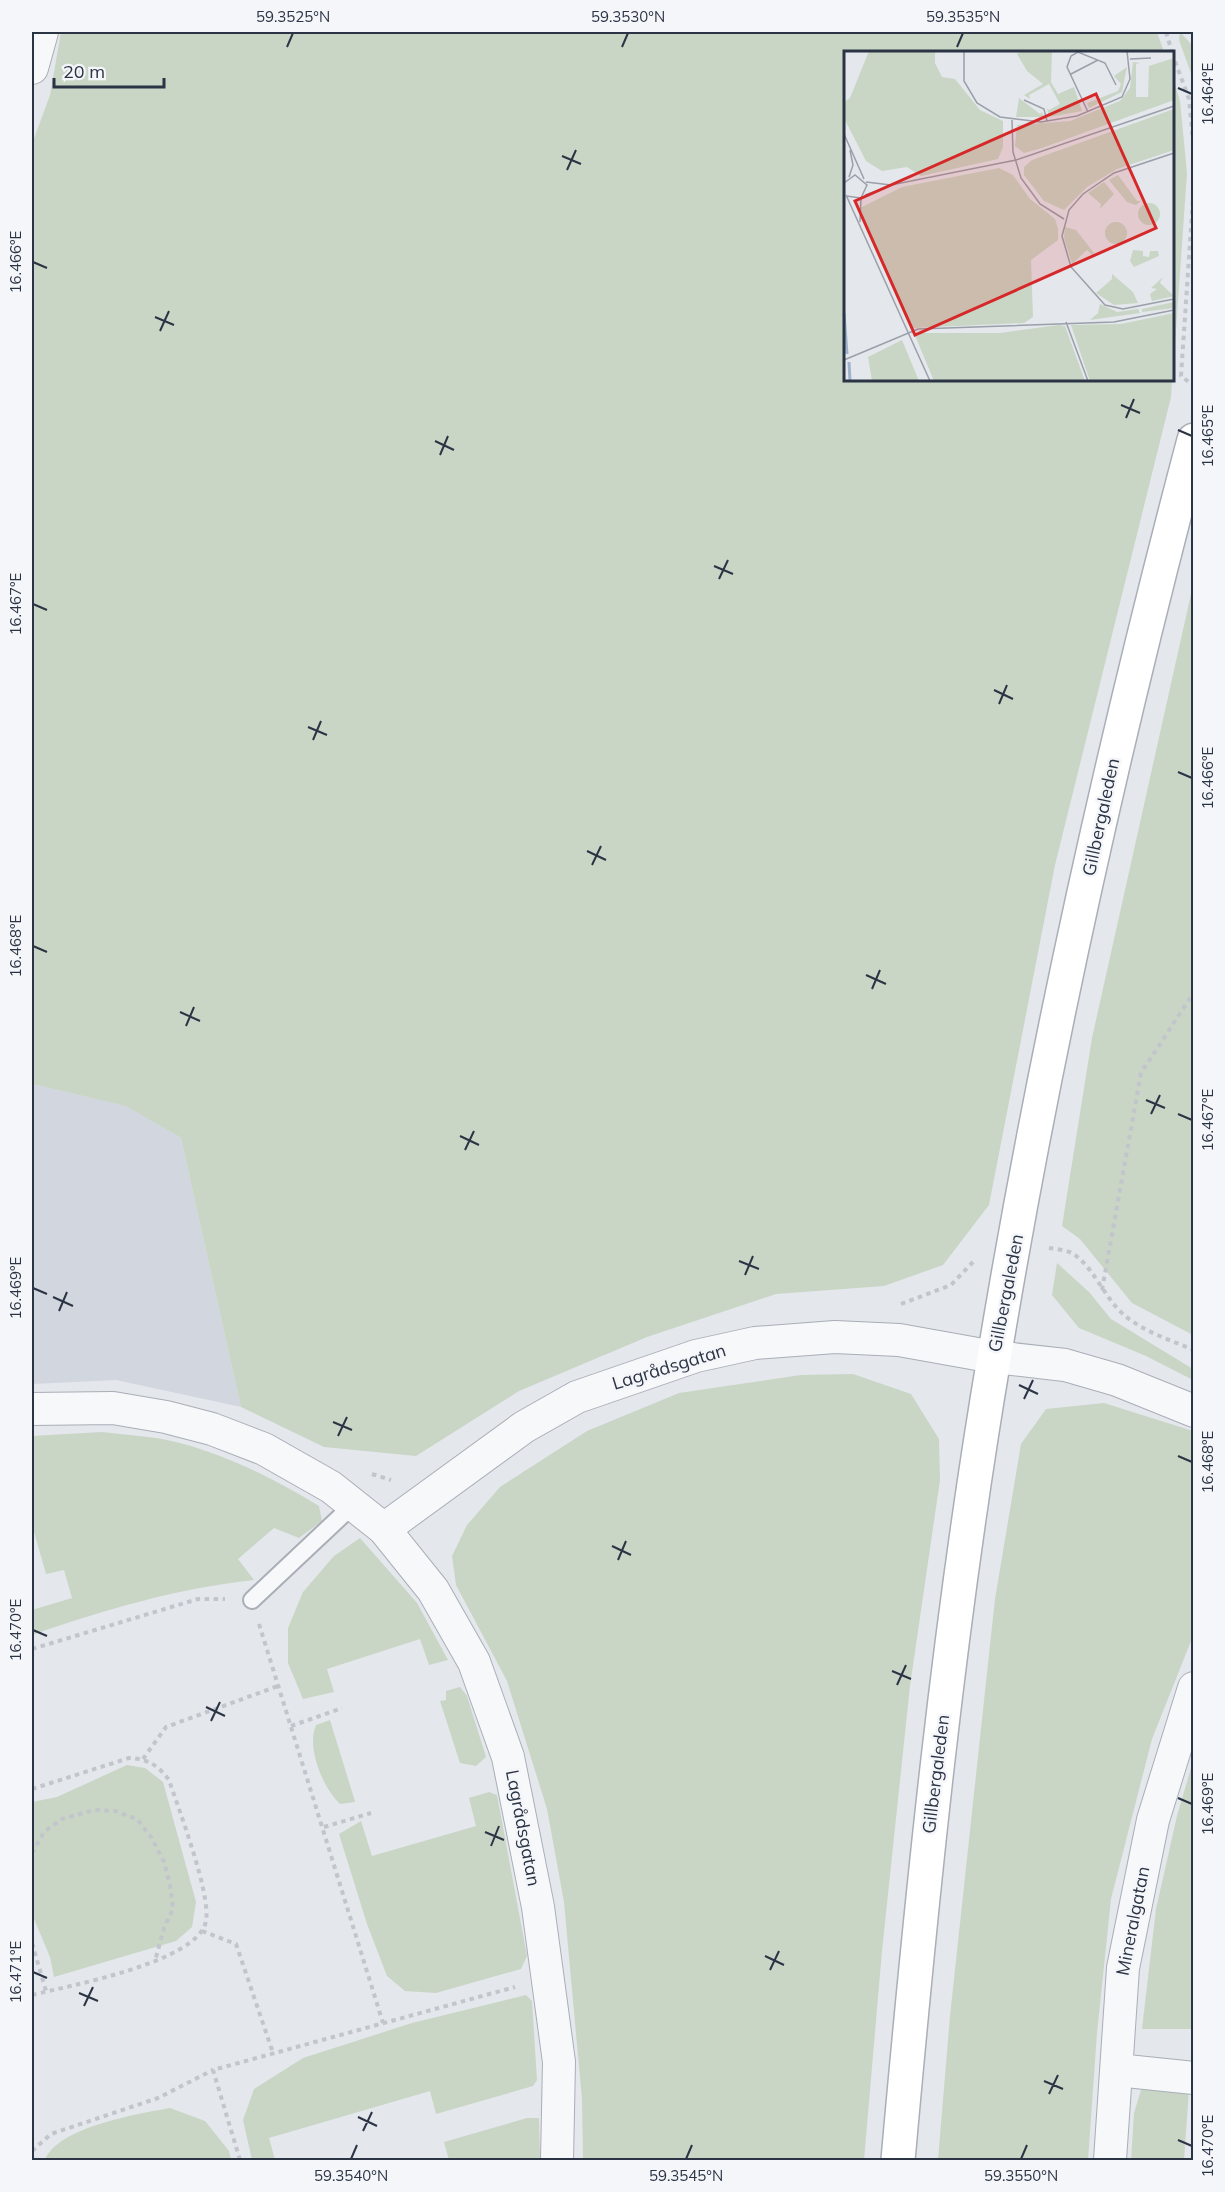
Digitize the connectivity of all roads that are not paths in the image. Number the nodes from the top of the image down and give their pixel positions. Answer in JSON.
{"nodes":[{"id":1,"x":42,"y":32,"type":"edge"},
{"id":2,"x":32,"y":68,"type":"edge"},
{"id":3,"x":1194,"y":440,"type":"edge"},
{"id":4,"x":994,"y":1357,"type":"junction"},
{"id":5,"x":32,"y":1409,"type":"edge"},
{"id":6,"x":1194,"y":1411,"type":"edge"},
{"id":7,"x":353,"y":1505,"type":"junction"},
{"id":8,"x":384,"y":1529,"type":"junction"},
{"id":9,"x":252,"y":1600,"type":"road end"},
{"id":10,"x":1194,"y":1688,"type":"edge"},
{"id":11,"x":1187,"y":1730,"type":"edge"},
{"id":12,"x":1117,"y":2070,"type":"junction"},
{"id":13,"x":1194,"y":2078,"type":"edge"},
{"id":14,"x":556,"y":2160,"type":"edge"},
{"id":15,"x":898,"y":2160,"type":"edge"},
{"id":16,"x":1110,"y":2160,"type":"edge"}],
"edges":[{"from":1,"to":2,"type":"street"},
{"from":3,"to":4,"type":"main road","name":"Gillbergaleden"},
{"from":4,"to":6,"type":"street"},
{"from":4,"to":8,"type":"street","name":"Lagrådsgatan"},
{"from":4,"to":15,"type":"main road","name":"Gillbergaleden"},
{"from":5,"to":7,"type":"street","name":"Lagrådsgatan"},
{"from":7,"to":8,"type":"street","name":"Lagrådsgatan"},
{"from":7,"to":9,"type":"lane"},
{"from":8,"to":14,"type":"street","name":"Lagrådsgatan"},
{"from":10,"to":11,"type":"street","name":"Mineralgatan"},
{"from":11,"to":12,"type":"street","name":"Mineralgatan"},
{"from":12,"to":13,"type":"street"},
{"from":12,"to":16,"type":"street","name":"Mineralgatan"}]}
